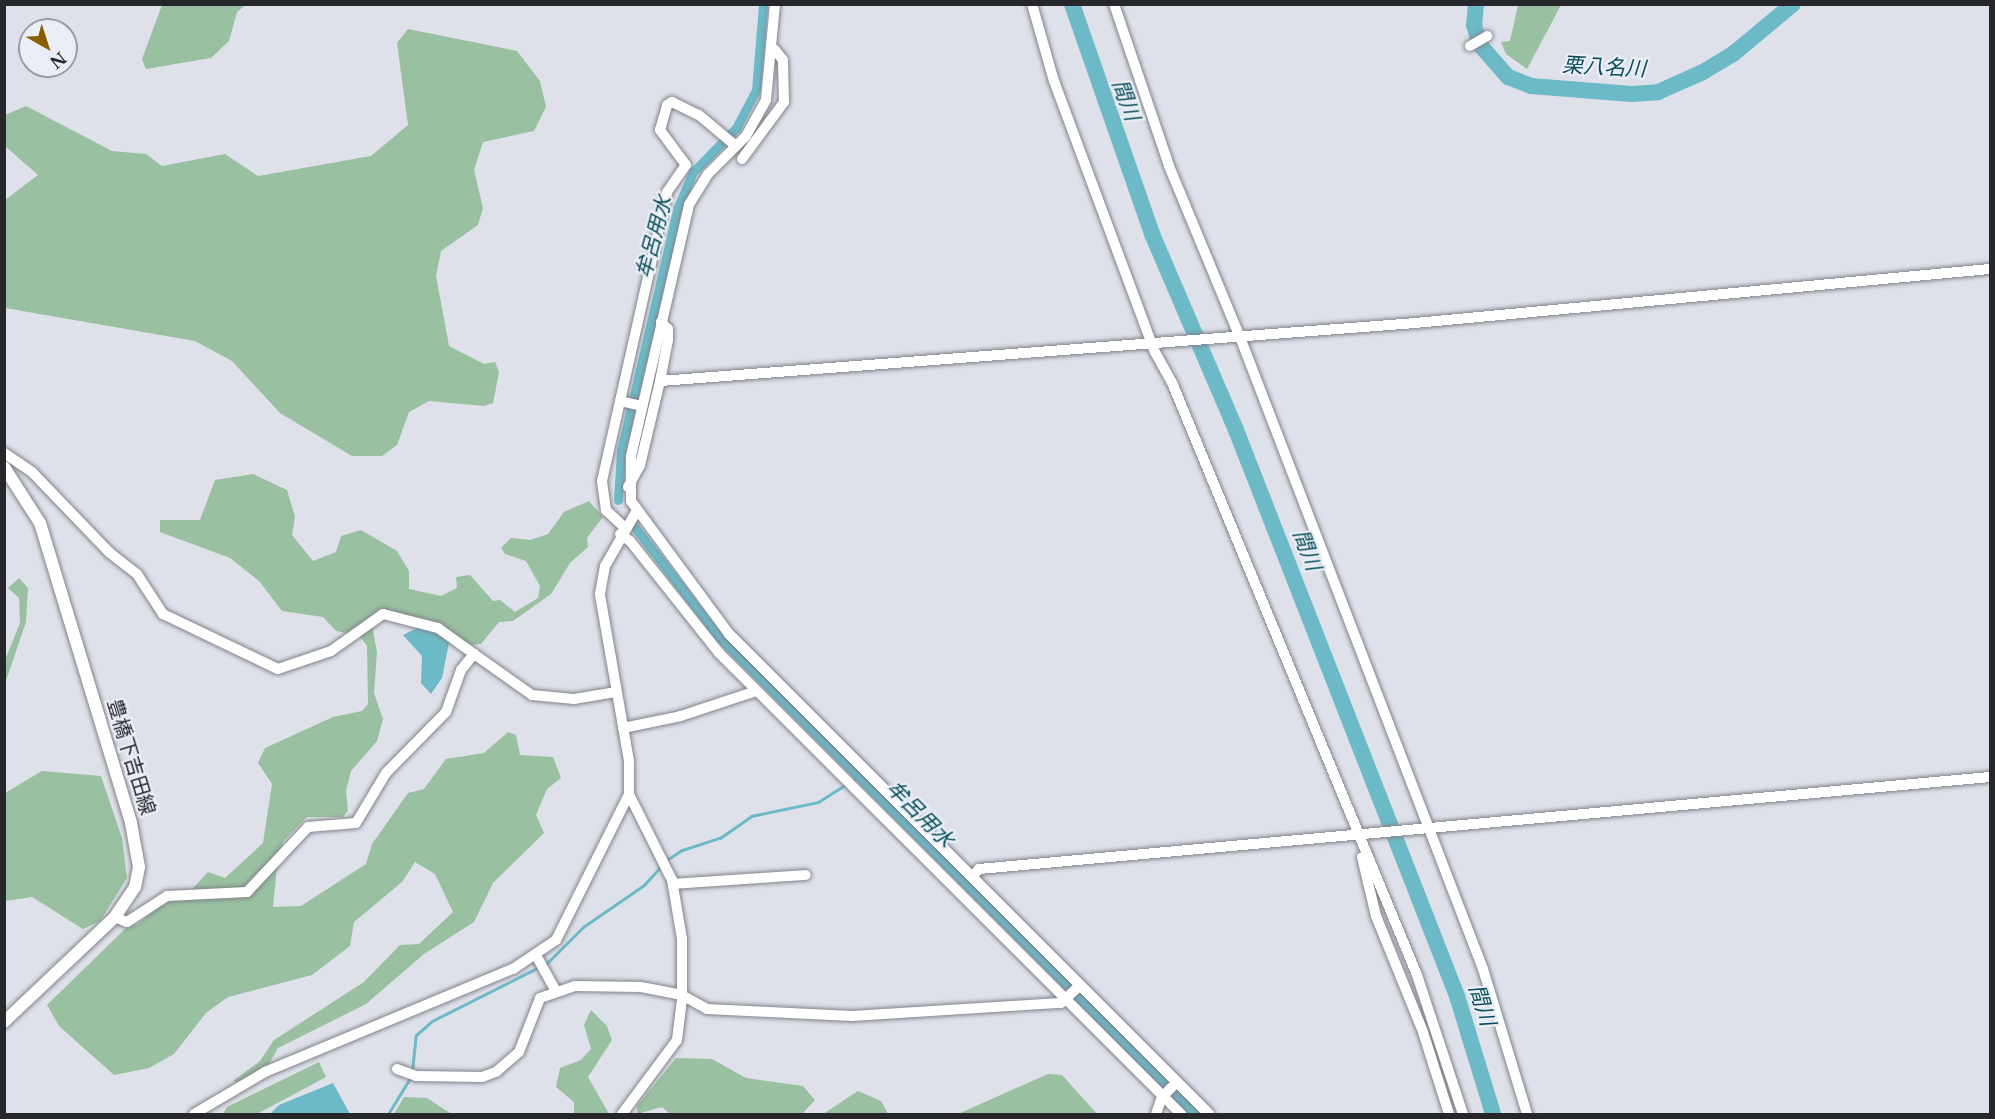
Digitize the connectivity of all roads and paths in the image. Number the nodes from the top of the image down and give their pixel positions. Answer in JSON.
{"nodes":[{"id":1,"x":775,"y":4,"type":"edge"},
{"id":2,"x":1032,"y":4,"type":"edge"},
{"id":3,"x":1114,"y":4,"type":"edge"},
{"id":4,"x":1485,"y":37,"type":"dead end"},
{"id":5,"x":1470,"y":46,"type":"dead end"},
{"id":6,"x":774,"y":49,"type":"junction"},
{"id":7,"x":734,"y":145,"type":"junction"},
{"id":8,"x":742,"y":159,"type":"dead end"},
{"id":9,"x":688,"y":182,"type":"junction"},
{"id":10,"x":1990,"y":270,"type":"edge"},
{"id":11,"x":661,"y":322,"type":"junction"},
{"id":12,"x":1237,"y":338,"type":"junction"},
{"id":13,"x":1154,"y":343,"type":"junction"},
{"id":14,"x":660,"y":381,"type":"junction"},
{"id":15,"x":630,"y":404,"type":"junction"},
{"id":16,"x":4,"y":453,"type":"edge"},
{"id":17,"x":4,"y":467,"type":"edge"},
{"id":18,"x":628,"y":487,"type":"junction"},
{"id":19,"x":636,"y":512,"type":"junction"},
{"id":20,"x":622,"y":531,"type":"junction"},
{"id":21,"x":474,"y":654,"type":"junction"},
{"id":22,"x":756,"y":691,"type":"junction"},
{"id":23,"x":616,"y":692,"type":"junction"},
{"id":24,"x":623,"y":728,"type":"junction"},
{"id":25,"x":870,"y":777,"type":"junction"},
{"id":26,"x":1990,"y":777,"type":"edge"},
{"id":27,"x":854,"y":785,"type":"junction"},
{"id":28,"x":629,"y":794,"type":"junction"},
{"id":29,"x":1426,"y":829,"type":"junction"},
{"id":30,"x":1359,"y":836,"type":"junction"},
{"id":31,"x":1364,"y":851,"type":"junction"},
{"id":32,"x":806,"y":875,"type":"dead end"},
{"id":33,"x":972,"y":877,"type":"junction"},
{"id":34,"x":673,"y":884,"type":"junction"},
{"id":35,"x":115,"y":917,"type":"junction"},
{"id":36,"x":542,"y":963,"type":"junction"},
{"id":37,"x":1079,"y":987,"type":"junction"},
{"id":38,"x":555,"y":989,"type":"junction"},
{"id":39,"x":682,"y":995,"type":"junction"},
{"id":40,"x":1067,"y":998,"type":"junction"},
{"id":41,"x":4,"y":1022,"type":"edge"},
{"id":42,"x":396,"y":1069,"type":"dead end"},
{"id":43,"x":1175,"y":1083,"type":"junction"},
{"id":44,"x":1162,"y":1096,"type":"junction"},
{"id":45,"x":209,"y":1110,"type":"edge"},
{"id":46,"x":194,"y":1114,"type":"edge"},
{"id":47,"x":622,"y":1114,"type":"edge"},
{"id":48,"x":1156,"y":1114,"type":"edge"},
{"id":49,"x":1181,"y":1114,"type":"edge"},
{"id":50,"x":1209,"y":1114,"type":"edge"},
{"id":51,"x":1449,"y":1114,"type":"edge"},
{"id":52,"x":1463,"y":1114,"type":"edge"},
{"id":53,"x":1527,"y":1114,"type":"edge"}],
"edges":[{"from":1,"to":6,"type":"street"},
{"from":2,"to":13,"type":"street"},
{"from":3,"to":12,"type":"street"},
{"from":4,"to":5,"type":"street"},
{"from":6,"to":7,"type":"street"},
{"from":6,"to":8,"type":"street"},
{"from":7,"to":9,"type":"street"},
{"from":7,"to":9,"type":"street"},
{"from":9,"to":11,"type":"street"},
{"from":9,"to":15,"type":"street"},
{"from":10,"to":12,"type":"street"},
{"from":11,"to":14,"type":"street"},
{"from":11,"to":15,"type":"street"},
{"from":12,"to":13,"type":"street"},
{"from":12,"to":29,"type":"street"},
{"from":13,"to":14,"type":"street"},
{"from":13,"to":30,"type":"street"},
{"from":14,"to":18,"type":"street"},
{"from":15,"to":18,"type":"street"},
{"from":15,"to":20,"type":"street"},
{"from":16,"to":21,"type":"street"},
{"from":17,"to":35,"type":"main road","name":"豊橋下吉田線"},
{"from":18,"to":19,"type":"street"},
{"from":19,"to":20,"type":"street"},
{"from":19,"to":25,"type":"street"},
{"from":20,"to":22,"type":"street"},
{"from":20,"to":23,"type":"street"},
{"from":21,"to":23,"type":"street"},
{"from":21,"to":35,"type":"street"},
{"from":22,"to":24,"type":"street"},
{"from":22,"to":27,"type":"street"},
{"from":23,"to":24,"type":"street"},
{"from":24,"to":28,"type":"street"},
{"from":25,"to":27,"type":"street"},
{"from":25,"to":33,"type":"street"},
{"from":26,"to":29,"type":"street"},
{"from":27,"to":40,"type":"street"},
{"from":28,"to":34,"type":"street"},
{"from":28,"to":36,"type":"street"},
{"from":29,"to":30,"type":"street"},
{"from":29,"to":53,"type":"street"},
{"from":30,"to":31,"type":"street"},
{"from":30,"to":33,"type":"street"},
{"from":31,"to":51,"type":"street"},
{"from":31,"to":52,"type":"street"},
{"from":32,"to":34,"type":"street"},
{"from":33,"to":37,"type":"street"},
{"from":34,"to":39,"type":"street"},
{"from":35,"to":41,"type":"main road","name":"豊橋下吉田線"},
{"from":36,"to":38,"type":"street"},
{"from":36,"to":45,"type":"street"},
{"from":37,"to":40,"type":"street"},
{"from":37,"to":43,"type":"street"},
{"from":38,"to":39,"type":"street"},
{"from":38,"to":42,"type":"street"},
{"from":39,"to":40,"type":"street"},
{"from":39,"to":47,"type":"street"},
{"from":40,"to":44,"type":"street"},
{"from":43,"to":44,"type":"street"},
{"from":43,"to":50,"type":"street"},
{"from":44,"to":48,"type":"street"},
{"from":44,"to":49,"type":"street"},
{"from":45,"to":46,"type":"street"}]}
